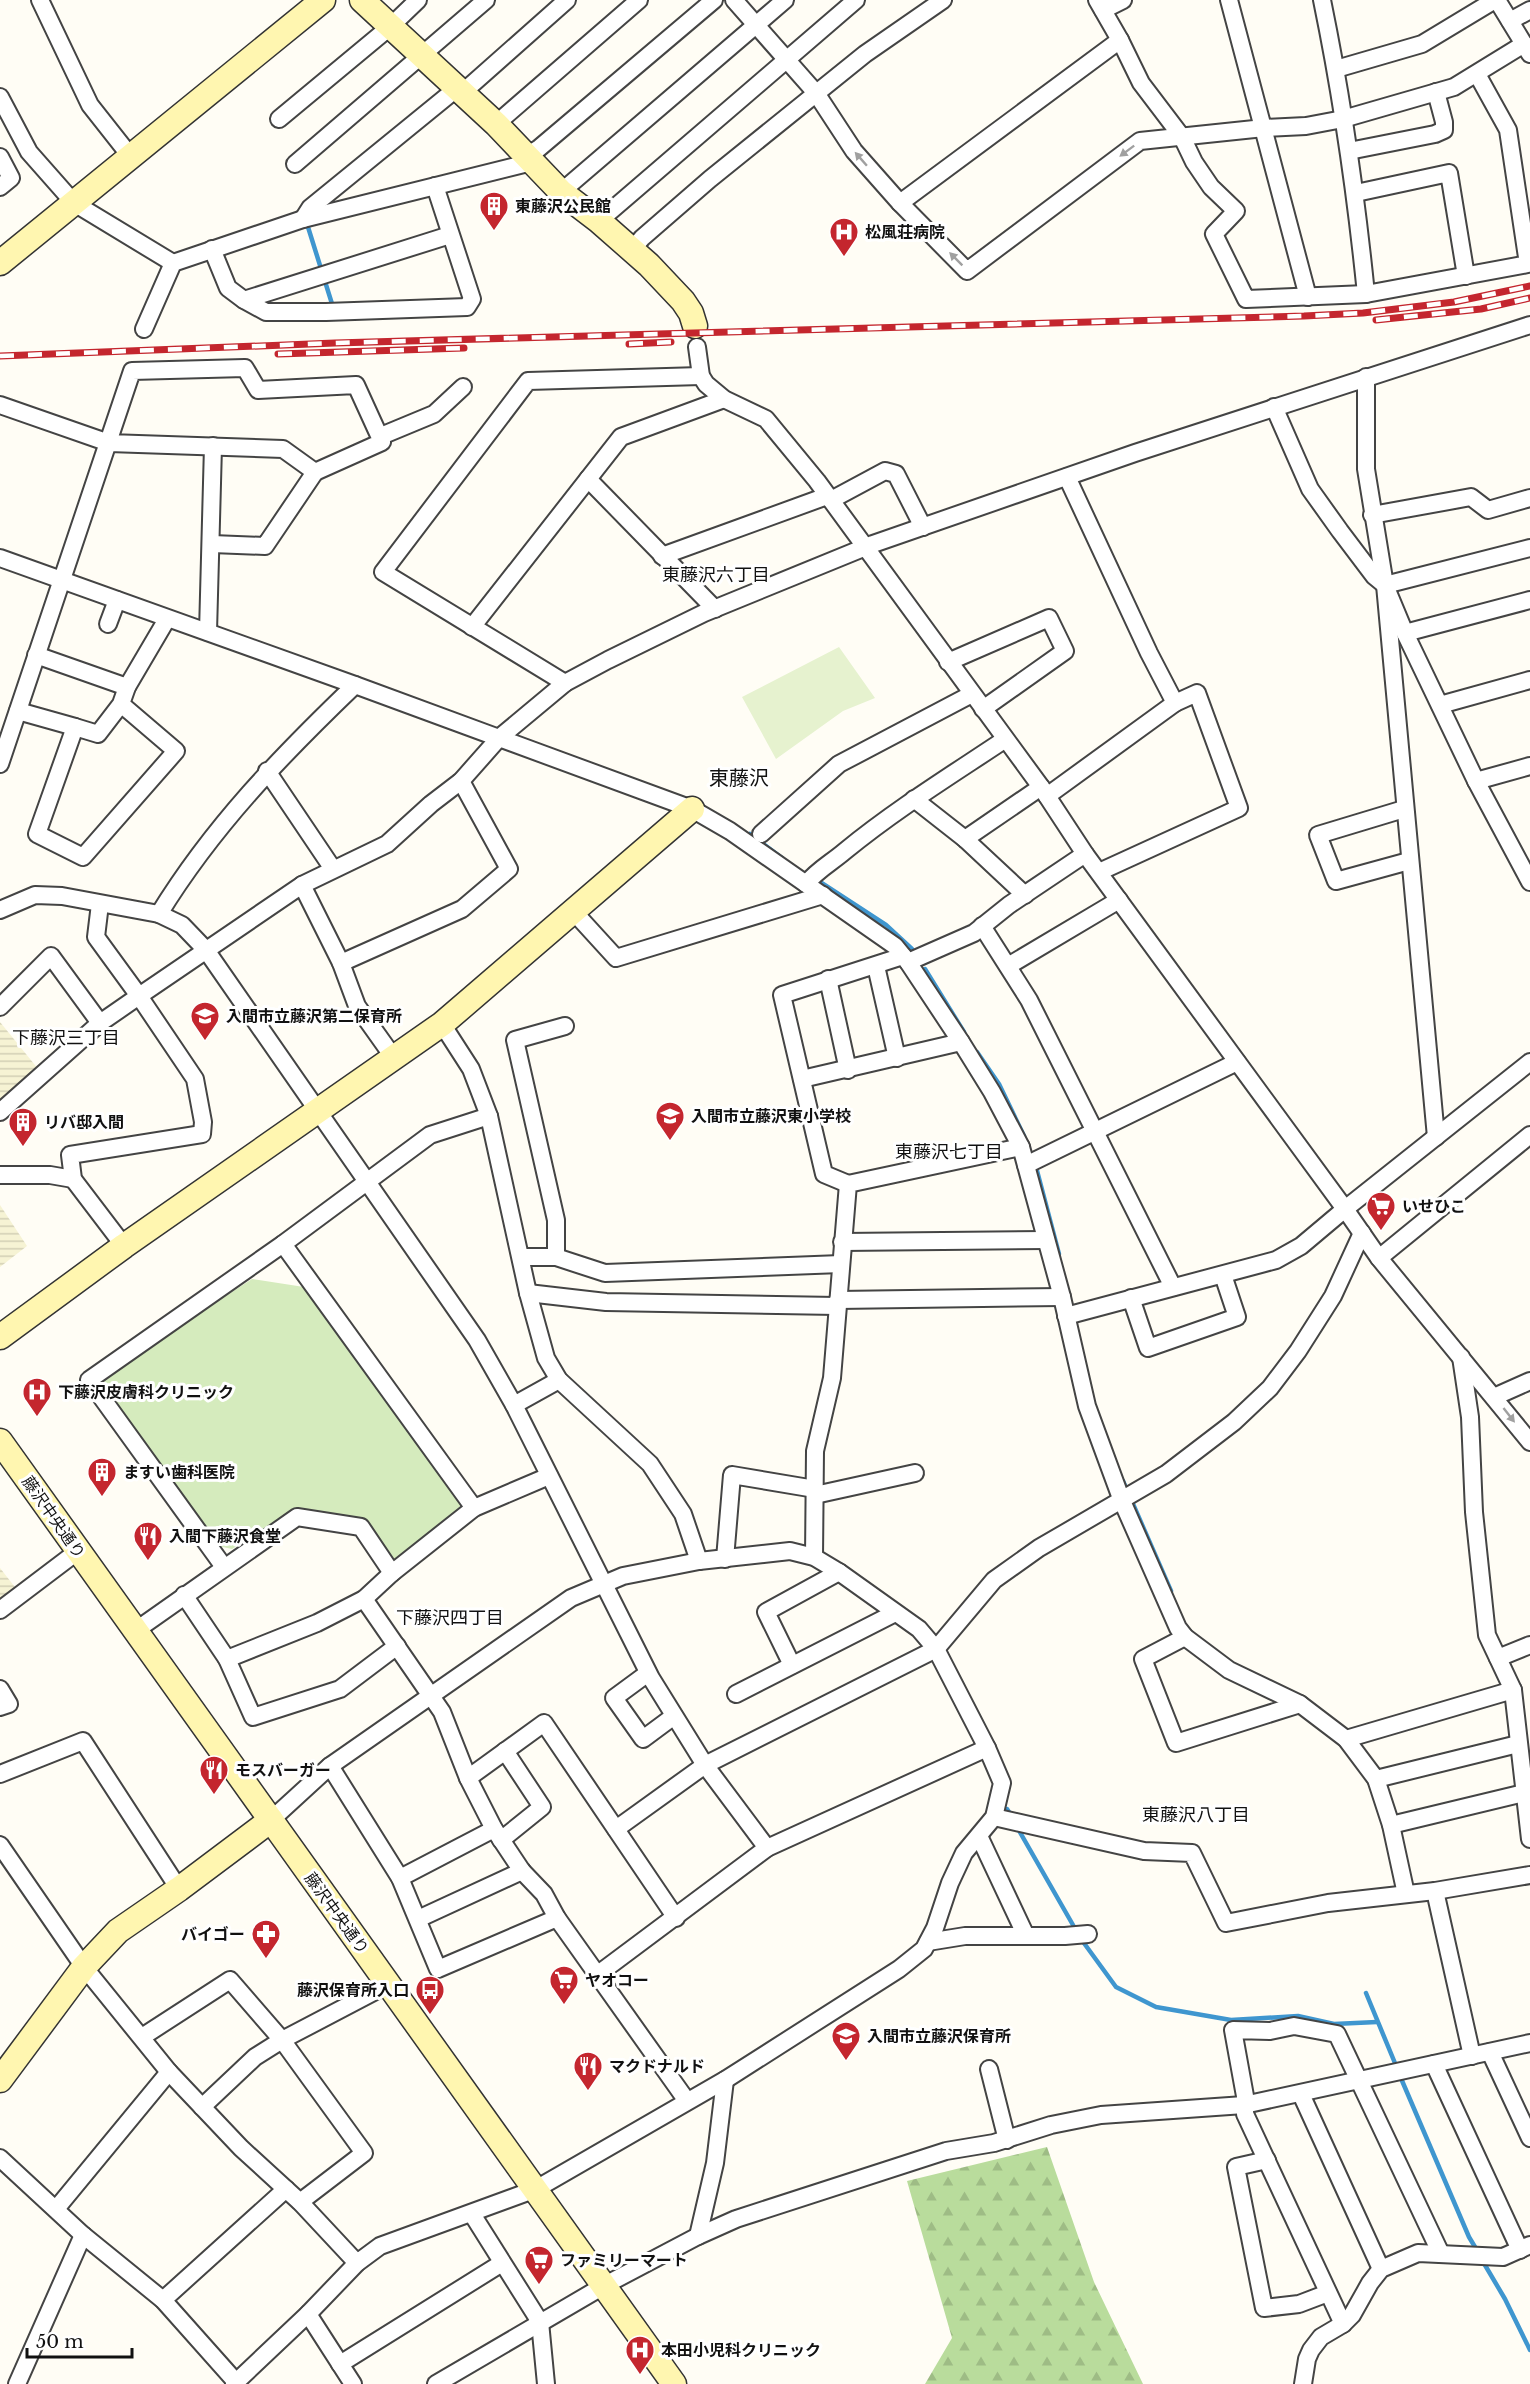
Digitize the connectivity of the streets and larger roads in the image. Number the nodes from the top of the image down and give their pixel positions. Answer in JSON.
{"nodes":[{"id":1,"x":40,"y":0,"type":"edge"},
{"id":2,"x":323,"y":0,"type":"edge"},
{"id":3,"x":362,"y":0,"type":"edge"},
{"id":4,"x":418,"y":0,"type":"edge"},
{"id":5,"x":486,"y":0,"type":"edge"},
{"id":6,"x":567,"y":0,"type":"edge"},
{"id":7,"x":639,"y":0,"type":"edge"},
{"id":8,"x":714,"y":0,"type":"edge"},
{"id":9,"x":734,"y":0,"type":"edge"},
{"id":10,"x":785,"y":0,"type":"edge"},
{"id":11,"x":856,"y":0,"type":"edge"},
{"id":12,"x":943,"y":0,"type":"edge"},
{"id":13,"x":1123,"y":0,"type":"edge"},
{"id":14,"x":1229,"y":0,"type":"edge"},
{"id":15,"x":1322,"y":0,"type":"edge"},
{"id":16,"x":1496,"y":0,"type":"edge"},
{"id":17,"x":1100,"y":5,"type":"edge"},
{"id":18,"x":1530,"y":10,"type":"edge"},
{"id":19,"x":1510,"y":21,"type":"junction"},
{"id":20,"x":391,"y":26,"type":"junction"},
{"id":21,"x":756,"y":26,"type":"junction"},
{"id":22,"x":1120,"y":40,"type":"junction"},
{"id":23,"x":1527,"y":49,"type":"edge"},
{"id":24,"x":423,"y":55,"type":"junction"},
{"id":25,"x":787,"y":60,"type":"junction"},
{"id":26,"x":1336,"y":69,"type":"junction"},
{"id":27,"x":1476,"y":75,"type":"junction"},
{"id":28,"x":459,"y":92,"type":"junction"},
{"id":29,"x":1436,"y":92,"type":"junction"},
{"id":30,"x":816,"y":93,"type":"junction"},
{"id":31,"x":0,"y":97,"type":"edge"},
{"id":32,"x":279,"y":119,"type":"dead end"},
{"id":33,"x":1343,"y":119,"type":"junction"},
{"id":34,"x":496,"y":124,"type":"junction"},
{"id":35,"x":1264,"y":128,"type":"junction"},
{"id":36,"x":1182,"y":137,"type":"junction"},
{"id":37,"x":1348,"y":151,"type":"junction"},
{"id":38,"x":0,"y":157,"type":"edge"},
{"id":39,"x":131,"y":157,"type":"junction"},
{"id":40,"x":529,"y":159,"type":"junction"},
{"id":41,"x":295,"y":164,"type":"dead end"},
{"id":42,"x":435,"y":186,"type":"junction"},
{"id":43,"x":0,"y":187,"type":"edge"},
{"id":44,"x":561,"y":192,"type":"junction"},
{"id":45,"x":1356,"y":193,"type":"junction"},
{"id":46,"x":900,"y":202,"type":"junction"},
{"id":47,"x":74,"y":203,"type":"junction"},
{"id":48,"x":303,"y":219,"type":"junction"},
{"id":49,"x":599,"y":221,"type":"junction"},
{"id":50,"x":1526,"y":231,"type":"edge"},
{"id":51,"x":450,"y":235,"type":"junction"},
{"id":52,"x":212,"y":249,"type":"junction"},
{"id":53,"x":632,"y":250,"type":"junction"},
{"id":54,"x":0,"y":262,"type":"edge"},
{"id":55,"x":173,"y":263,"type":"junction"},
{"id":56,"x":1466,"y":276,"type":"junction"},
{"id":57,"x":1366,"y":294,"type":"junction"},
{"id":58,"x":1308,"y":297,"type":"junction"},
{"id":59,"x":244,"y":300,"type":"junction"},
{"id":60,"x":1530,"y":325,"type":"edge"},
{"id":61,"x":144,"y":329,"type":"dead end"},
{"id":62,"x":696,"y":337,"type":"joint"},
{"id":63,"x":701,"y":376,"type":"junction"},
{"id":64,"x":1366,"y":377,"type":"junction"},
{"id":65,"x":463,"y":387,"type":"dead end"},
{"id":66,"x":724,"y":399,"type":"junction"},
{"id":67,"x":0,"y":405,"type":"edge"},
{"id":68,"x":1274,"y":407,"type":"junction"},
{"id":69,"x":381,"y":436,"type":"junction"},
{"id":70,"x":109,"y":444,"type":"junction"},
{"id":71,"x":213,"y":446,"type":"junction"},
{"id":72,"x":315,"y":472,"type":"junction"},
{"id":73,"x":1067,"y":477,"type":"junction"},
{"id":74,"x":588,"y":479,"type":"junction"},
{"id":75,"x":829,"y":498,"type":"junction"},
{"id":76,"x":1530,"y":498,"type":"edge"},
{"id":77,"x":1372,"y":515,"type":"junction"},
{"id":78,"x":923,"y":527,"type":"junction"},
{"id":79,"x":212,"y":544,"type":"junction"},
{"id":80,"x":865,"y":548,"type":"junction"},
{"id":81,"x":1530,"y":548,"type":"edge"},
{"id":82,"x":662,"y":556,"type":"junction"},
{"id":83,"x":0,"y":558,"type":"edge"},
{"id":84,"x":61,"y":579,"type":"junction"},
{"id":85,"x":1384,"y":585,"type":"junction"},
{"id":86,"x":117,"y":600,"type":"junction"},
{"id":87,"x":1530,"y":600,"type":"edge"},
{"id":88,"x":715,"y":609,"type":"junction"},
{"id":89,"x":168,"y":619,"type":"junction"},
{"id":90,"x":108,"y":624,"type":"dead end"},
{"id":91,"x":472,"y":627,"type":"junction"},
{"id":92,"x":208,"y":632,"type":"junction"},
{"id":93,"x":1405,"y":633,"type":"junction"},
{"id":94,"x":36,"y":655,"type":"junction"},
{"id":95,"x":948,"y":662,"type":"junction"},
{"id":96,"x":1530,"y":680,"type":"edge"},
{"id":97,"x":565,"y":683,"type":"junction"},
{"id":98,"x":355,"y":685,"type":"junction"},
{"id":99,"x":127,"y":687,"type":"junction"},
{"id":100,"x":972,"y":694,"type":"junction"},
{"id":101,"x":1175,"y":703,"type":"junction"},
{"id":102,"x":121,"y":704,"type":"junction"},
{"id":103,"x":1440,"y":705,"type":"junction"},
{"id":104,"x":982,"y":709,"type":"junction"},
{"id":105,"x":18,"y":711,"type":"junction"},
{"id":106,"x":75,"y":727,"type":"junction"},
{"id":107,"x":500,"y":738,"type":"junction"},
{"id":108,"x":1004,"y":740,"type":"junction"},
{"id":109,"x":0,"y":764,"type":"edge"},
{"id":110,"x":1530,"y":766,"type":"edge"},
{"id":111,"x":267,"y":771,"type":"junction"},
{"id":112,"x":461,"y":781,"type":"junction"},
{"id":113,"x":1476,"y":781,"type":"junction"},
{"id":114,"x":1044,"y":791,"type":"junction"},
{"id":115,"x":914,"y":799,"type":"junction"},
{"id":116,"x":692,"y":809,"type":"junction"},
{"id":117,"x":1404,"y":809,"type":"junction"},
{"id":118,"x":761,"y":834,"type":"dead end"},
{"id":119,"x":965,"y":839,"type":"junction"},
{"id":120,"x":1085,"y":854,"type":"junction"},
{"id":121,"x":1409,"y":861,"type":"junction"},
{"id":122,"x":333,"y":869,"type":"junction"},
{"id":123,"x":1098,"y":872,"type":"junction"},
{"id":124,"x":1530,"y":882,"type":"edge"},
{"id":125,"x":806,"y":884,"type":"junction"},
{"id":126,"x":302,"y":885,"type":"junction"},
{"id":127,"x":823,"y":895,"type":"junction"},
{"id":128,"x":1025,"y":895,"type":"junction"},
{"id":129,"x":1119,"y":900,"type":"junction"},
{"id":130,"x":100,"y":904,"type":"junction"},
{"id":131,"x":2,"y":905,"type":"edge"},
{"id":132,"x":574,"y":912,"type":"junction"},
{"id":133,"x":159,"y":914,"type":"junction"},
{"id":134,"x":982,"y":926,"type":"junction"},
{"id":135,"x":206,"y":950,"type":"junction"},
{"id":136,"x":906,"y":959,"type":"junction"},
{"id":137,"x":341,"y":963,"type":"junction"},
{"id":138,"x":876,"y":966,"type":"junction"},
{"id":139,"x":1008,"y":966,"type":"junction"},
{"id":140,"x":828,"y":979,"type":"junction"},
{"id":141,"x":139,"y":996,"type":"junction"},
{"id":142,"x":2,"y":1000,"type":"edge"},
{"id":143,"x":100,"y":1023,"type":"junction"},
{"id":144,"x":442,"y":1024,"type":"junction"},
{"id":145,"x":566,"y":1026,"type":"dead end"},
{"id":146,"x":962,"y":1042,"type":"junction"},
{"id":147,"x":394,"y":1058,"type":"junction"},
{"id":148,"x":897,"y":1058,"type":"junction"},
{"id":149,"x":1237,"y":1062,"type":"junction"},
{"id":150,"x":1530,"y":1062,"type":"edge"},
{"id":151,"x":848,"y":1070,"type":"junction"},
{"id":152,"x":802,"y":1079,"type":"junction"},
{"id":153,"x":0,"y":1112,"type":"edge"},
{"id":154,"x":319,"y":1112,"type":"junction"},
{"id":155,"x":489,"y":1116,"type":"junction"},
{"id":156,"x":1096,"y":1131,"type":"junction"},
{"id":157,"x":1530,"y":1135,"type":"edge"},
{"id":158,"x":1437,"y":1137,"type":"junction"},
{"id":159,"x":1021,"y":1147,"type":"junction"},
{"id":160,"x":1026,"y":1165,"type":"junction"},
{"id":161,"x":0,"y":1175,"type":"edge"},
{"id":162,"x":73,"y":1179,"type":"junction"},
{"id":163,"x":368,"y":1182,"type":"junction"},
{"id":164,"x":848,"y":1184,"type":"junction"},
{"id":165,"x":1345,"y":1209,"type":"junction"},
{"id":166,"x":1362,"y":1233,"type":"junction"},
{"id":167,"x":1046,"y":1240,"type":"junction"},
{"id":168,"x":842,"y":1242,"type":"junction"},
{"id":169,"x":283,"y":1244,"type":"junction"},
{"id":170,"x":124,"y":1246,"type":"junction"},
{"id":171,"x":521,"y":1257,"type":"junction"},
{"id":172,"x":556,"y":1257,"type":"junction"},
{"id":173,"x":1379,"y":1258,"type":"junction"},
{"id":174,"x":841,"y":1264,"type":"junction"},
{"id":175,"x":1223,"y":1275,"type":"junction"},
{"id":176,"x":1173,"y":1287,"type":"junction"},
{"id":177,"x":528,"y":1293,"type":"junction"},
{"id":178,"x":1062,"y":1297,"type":"junction"},
{"id":179,"x":1131,"y":1298,"type":"junction"},
{"id":180,"x":837,"y":1303,"type":"junction"},
{"id":181,"x":1066,"y":1316,"type":"junction"},
{"id":182,"x":0,"y":1336,"type":"edge"},
{"id":183,"x":1461,"y":1356,"type":"junction"},
{"id":184,"x":559,"y":1380,"type":"junction"},
{"id":185,"x":1530,"y":1381,"type":"edge"},
{"id":186,"x":1494,"y":1397,"type":"junction"},
{"id":187,"x":514,"y":1405,"type":"junction"},
{"id":188,"x":0,"y":1441,"type":"edge"},
{"id":189,"x":1530,"y":1442,"type":"edge"},
{"id":190,"x":915,"y":1473,"type":"dead end"},
{"id":191,"x":549,"y":1476,"type":"junction"},
{"id":192,"x":815,"y":1492,"type":"junction"},
{"id":193,"x":1122,"y":1502,"type":"junction"},
{"id":194,"x":474,"y":1508,"type":"junction"},
{"id":195,"x":78,"y":1551,"type":"junction"},
{"id":196,"x":814,"y":1557,"type":"junction"},
{"id":197,"x":725,"y":1559,"type":"junction"},
{"id":198,"x":699,"y":1561,"type":"junction"},
{"id":199,"x":224,"y":1567,"type":"junction"},
{"id":200,"x":838,"y":1572,"type":"junction"},
{"id":201,"x":392,"y":1573,"type":"junction"},
{"id":202,"x":604,"y":1582,"type":"junction"},
{"id":203,"x":184,"y":1595,"type":"junction"},
{"id":204,"x":364,"y":1599,"type":"junction"},
{"id":205,"x":0,"y":1610,"type":"edge"},
{"id":206,"x":895,"y":1612,"type":"junction"},
{"id":207,"x":135,"y":1631,"type":"junction"},
{"id":208,"x":1185,"y":1637,"type":"junction"},
{"id":209,"x":1530,"y":1645,"type":"edge"},
{"id":210,"x":397,"y":1646,"type":"junction"},
{"id":211,"x":936,"y":1649,"type":"junction"},
{"id":212,"x":1498,"y":1658,"type":"junction"},
{"id":213,"x":227,"y":1659,"type":"junction"},
{"id":214,"x":792,"y":1665,"type":"junction"},
{"id":215,"x":648,"y":1673,"type":"junction"},
{"id":216,"x":0,"y":1689,"type":"edge"},
{"id":217,"x":1513,"y":1690,"type":"junction"},
{"id":218,"x":736,"y":1694,"type":"dead end"},
{"id":219,"x":431,"y":1696,"type":"junction"},
{"id":220,"x":1300,"y":1704,"type":"junction"},
{"id":221,"x":0,"y":1707,"type":"edge"},
{"id":222,"x":674,"y":1716,"type":"junction"},
{"id":223,"x":1346,"y":1739,"type":"junction"},
{"id":224,"x":1518,"y":1744,"type":"junction"},
{"id":225,"x":987,"y":1748,"type":"junction"},
{"id":226,"x":505,"y":1750,"type":"junction"},
{"id":227,"x":705,"y":1765,"type":"junction"},
{"id":228,"x":330,"y":1766,"type":"junction"},
{"id":229,"x":0,"y":1774,"type":"edge"},
{"id":230,"x":468,"y":1778,"type":"junction"},
{"id":231,"x":1376,"y":1779,"type":"junction"},
{"id":232,"x":1524,"y":1793,"type":"junction"},
{"id":233,"x":994,"y":1817,"type":"junction"},
{"id":234,"x":271,"y":1820,"type":"junction"},
{"id":235,"x":1391,"y":1825,"type":"junction"},
{"id":236,"x":616,"y":1829,"type":"junction"},
{"id":237,"x":497,"y":1835,"type":"junction"},
{"id":238,"x":978,"y":1836,"type":"junction"},
{"id":239,"x":1530,"y":1839,"type":"edge"},
{"id":240,"x":0,"y":1845,"type":"edge"},
{"id":241,"x":767,"y":1848,"type":"junction"},
{"id":242,"x":522,"y":1871,"type":"junction"},
{"id":243,"x":1530,"y":1875,"type":"edge"},
{"id":244,"x":400,"y":1878,"type":"junction"},
{"id":245,"x":179,"y":1889,"type":"junction"},
{"id":246,"x":1435,"y":1891,"type":"junction"},
{"id":247,"x":1406,"y":1894,"type":"junction"},
{"id":248,"x":418,"y":1918,"type":"junction"},
{"id":249,"x":557,"y":1918,"type":"junction"},
{"id":250,"x":676,"y":1918,"type":"junction"},
{"id":251,"x":1088,"y":1934,"type":"dead end"},
{"id":252,"x":1026,"y":1936,"type":"junction"},
{"id":253,"x":928,"y":1942,"type":"junction"},
{"id":254,"x":84,"y":1967,"type":"junction"},
{"id":255,"x":597,"y":1975,"type":"junction"},
{"id":256,"x":389,"y":1983,"type":"junction"},
{"id":257,"x":142,"y":2037,"type":"junction"},
{"id":258,"x":282,"y":2040,"type":"junction"},
{"id":259,"x":1530,"y":2043,"type":"edge"},
{"id":260,"x":1490,"y":2052,"type":"junction"},
{"id":261,"x":1472,"y":2056,"type":"junction"},
{"id":262,"x":1434,"y":2064,"type":"junction"},
{"id":263,"x":4,"y":2065,"type":"edge"},
{"id":264,"x":990,"y":2069,"type":"dead end"},
{"id":265,"x":169,"y":2072,"type":"junction"},
{"id":266,"x":725,"y":2080,"type":"junction"},
{"id":267,"x":1359,"y":2081,"type":"junction"},
{"id":268,"x":1301,"y":2094,"type":"junction"},
{"id":269,"x":687,"y":2101,"type":"junction"},
{"id":270,"x":1244,"y":2105,"type":"junction"},
{"id":271,"x":202,"y":2107,"type":"junction"},
{"id":272,"x":1530,"y":2110,"type":"edge"},
{"id":273,"x":1530,"y":2124,"type":"edge"},
{"id":274,"x":1530,"y":2138,"type":"edge"},
{"id":275,"x":1007,"y":2140,"type":"junction"},
{"id":276,"x":0,"y":2158,"type":"edge"},
{"id":277,"x":1267,"y":2160,"type":"junction"},
{"id":278,"x":286,"y":2188,"type":"junction"},
{"id":279,"x":536,"y":2189,"type":"junction"},
{"id":280,"x":300,"y":2202,"type":"junction"},
{"id":281,"x":56,"y":2209,"type":"junction"},
{"id":282,"x":472,"y":2214,"type":"junction"},
{"id":283,"x":83,"y":2235,"type":"junction"},
{"id":284,"x":698,"y":2236,"type":"junction"},
{"id":285,"x":1525,"y":2248,"type":"edge"},
{"id":286,"x":1441,"y":2253,"type":"junction"},
{"id":287,"x":357,"y":2263,"type":"junction"},
{"id":288,"x":502,"y":2263,"type":"junction"},
{"id":289,"x":1381,"y":2269,"type":"junction"},
{"id":290,"x":605,"y":2285,"type":"junction"},
{"id":291,"x":1328,"y":2293,"type":"junction"},
{"id":292,"x":162,"y":2300,"type":"junction"},
{"id":293,"x":308,"y":2314,"type":"junction"},
{"id":294,"x":540,"y":2322,"type":"junction"},
{"id":295,"x":1343,"y":2324,"type":"junction"},
{"id":296,"x":340,"y":2364,"type":"junction"},
{"id":297,"x":235,"y":2383,"type":"edge"},
{"id":298,"x":17,"y":2384,"type":"edge"},
{"id":299,"x":353,"y":2384,"type":"edge"},
{"id":300,"x":436,"y":2384,"type":"edge"},
{"id":301,"x":546,"y":2384,"type":"edge"},
{"id":302,"x":674,"y":2384,"type":"edge"},
{"id":303,"x":1303,"y":2384,"type":"edge"}],
"edges":[{"from":1,"to":39,"type":"street"},
{"from":2,"to":39,"type":"street"},
{"from":3,"to":20,"type":"street"},
{"from":4,"to":20,"type":"street"},
{"from":5,"to":24,"type":"street"},
{"from":6,"to":28,"type":"street"},
{"from":7,"to":34,"type":"street"},
{"from":8,"to":40,"type":"street"},
{"from":9,"to":21,"type":"street"},
{"from":10,"to":21,"type":"street"},
{"from":11,"to":25,"type":"street"},
{"from":12,"to":30,"type":"street"},
{"from":13,"to":17,"type":"street"},
{"from":14,"to":35,"type":"street"},
{"from":15,"to":26,"type":"street"},
{"from":16,"to":19,"type":"street"},
{"from":16,"to":26,"type":"street"},
{"from":17,"to":22,"type":"street"},
{"from":18,"to":19,"type":"street"},
{"from":19,"to":23,"type":"street"},
{"from":20,"to":24,"type":"street"},
{"from":20,"to":32,"type":"street"},
{"from":21,"to":25,"type":"street"},
{"from":21,"to":44,"type":"street"},
{"from":22,"to":36,"type":"street"},
{"from":22,"to":46,"type":"street"},
{"from":23,"to":27,"type":"street"},
{"from":24,"to":28,"type":"street"},
{"from":24,"to":41,"type":"street"},
{"from":25,"to":30,"type":"street"},
{"from":25,"to":49,"type":"street"},
{"from":26,"to":33,"type":"street"},
{"from":27,"to":29,"type":"street"},
{"from":27,"to":50,"type":"street"},
{"from":28,"to":34,"type":"street"},
{"from":28,"to":48,"type":"street"},
{"from":29,"to":33,"type":"street"},
{"from":29,"to":37,"type":"street"},
{"from":46,"to":30,"type":"street","one_way":true},
{"from":30,"to":53,"type":"street"},
{"from":31,"to":47,"type":"street"},
{"from":33,"to":35,"type":"street"},
{"from":33,"to":37,"type":"street"},
{"from":34,"to":40,"type":"street"},
{"from":35,"to":36,"type":"street"},
{"from":35,"to":58,"type":"street"},
{"from":36,"to":46,"type":"street","one_way":true},
{"from":36,"to":58,"type":"street"},
{"from":37,"to":45,"type":"street"},
{"from":38,"to":43,"type":"street"},
{"from":39,"to":47,"type":"street"},
{"from":40,"to":42,"type":"street"},
{"from":40,"to":44,"type":"street"},
{"from":42,"to":48,"type":"street"},
{"from":42,"to":51,"type":"street"},
{"from":44,"to":49,"type":"street"},
{"from":45,"to":56,"type":"street"},
{"from":45,"to":57,"type":"street"},
{"from":47,"to":54,"type":"street"},
{"from":47,"to":55,"type":"street"},
{"from":48,"to":52,"type":"street"},
{"from":49,"to":53,"type":"street"},
{"from":50,"to":56,"type":"street"},
{"from":51,"to":59,"type":"street"},
{"from":51,"to":59,"type":"street"},
{"from":52,"to":55,"type":"street"},
{"from":52,"to":59,"type":"street"},
{"from":53,"to":62,"type":"street"},
{"from":55,"to":61,"type":"street"},
{"from":56,"to":57,"type":"street"},
{"from":57,"to":58,"type":"street"},
{"from":60,"to":64,"type":"street"},
{"from":62,"to":63,"type":"street"},
{"from":63,"to":66,"type":"street"},
{"from":63,"to":91,"type":"street"},
{"from":64,"to":68,"type":"street"},
{"from":64,"to":77,"type":"street"},
{"from":65,"to":69,"type":"street"},
{"from":66,"to":74,"type":"street"},
{"from":66,"to":75,"type":"street"},
{"from":67,"to":70,"type":"street"},
{"from":68,"to":73,"type":"street"},
{"from":68,"to":85,"type":"street"},
{"from":69,"to":70,"type":"street"},
{"from":69,"to":72,"type":"street"},
{"from":70,"to":71,"type":"street"},
{"from":70,"to":84,"type":"street"},
{"from":71,"to":72,"type":"street"},
{"from":71,"to":79,"type":"street"},
{"from":72,"to":79,"type":"street"},
{"from":73,"to":78,"type":"street"},
{"from":73,"to":101,"type":"street"},
{"from":74,"to":82,"type":"street"},
{"from":74,"to":91,"type":"street"},
{"from":75,"to":78,"type":"street"},
{"from":75,"to":80,"type":"street"},
{"from":75,"to":82,"type":"street"},
{"from":76,"to":77,"type":"street"},
{"from":77,"to":85,"type":"street"},
{"from":78,"to":80,"type":"street"},
{"from":79,"to":92,"type":"street"},
{"from":80,"to":88,"type":"street"},
{"from":80,"to":95,"type":"street"},
{"from":81,"to":85,"type":"street"},
{"from":82,"to":88,"type":"street"},
{"from":83,"to":84,"type":"street"},
{"from":84,"to":86,"type":"street"},
{"from":84,"to":94,"type":"street"},
{"from":85,"to":93,"type":"street"},
{"from":85,"to":117,"type":"street"},
{"from":86,"to":89,"type":"street"},
{"from":86,"to":90,"type":"street"},
{"from":87,"to":93,"type":"street"},
{"from":88,"to":97,"type":"street"},
{"from":89,"to":92,"type":"street"},
{"from":89,"to":99,"type":"street"},
{"from":91,"to":97,"type":"street"},
{"from":92,"to":98,"type":"street"},
{"from":93,"to":103,"type":"street"},
{"from":94,"to":99,"type":"street"},
{"from":94,"to":105,"type":"street"},
{"from":95,"to":100,"type":"street"},
{"from":95,"to":104,"type":"street"},
{"from":96,"to":103,"type":"street"},
{"from":97,"to":107,"type":"street"},
{"from":98,"to":107,"type":"street"},
{"from":98,"to":111,"type":"street"},
{"from":99,"to":102,"type":"street"},
{"from":100,"to":104,"type":"street"},
{"from":100,"to":118,"type":"street"},
{"from":101,"to":114,"type":"street"},
{"from":101,"to":123,"type":"street"},
{"from":102,"to":106,"type":"street"},
{"from":102,"to":106,"type":"street"},
{"from":103,"to":113,"type":"street"},
{"from":104,"to":108,"type":"street"},
{"from":105,"to":106,"type":"street"},
{"from":105,"to":109,"type":"street"},
{"from":107,"to":112,"type":"street"},
{"from":107,"to":116,"type":"street"},
{"from":108,"to":114,"type":"street"},
{"from":108,"to":115,"type":"street"},
{"from":110,"to":113,"type":"street"},
{"from":111,"to":122,"type":"street"},
{"from":111,"to":133,"type":"street"},
{"from":112,"to":122,"type":"street"},
{"from":112,"to":137,"type":"street"},
{"from":113,"to":124,"type":"street"},
{"from":114,"to":119,"type":"street"},
{"from":114,"to":120,"type":"street"},
{"from":115,"to":119,"type":"street"},
{"from":115,"to":125,"type":"street"},
{"from":116,"to":125,"type":"street"},
{"from":116,"to":132,"type":"street"},
{"from":117,"to":121,"type":"street"},
{"from":117,"to":121,"type":"street"},
{"from":119,"to":128,"type":"street"},
{"from":120,"to":123,"type":"street"},
{"from":120,"to":128,"type":"street"},
{"from":121,"to":158,"type":"street"},
{"from":122,"to":126,"type":"street"},
{"from":123,"to":129,"type":"street"},
{"from":125,"to":127,"type":"street"},
{"from":126,"to":135,"type":"street"},
{"from":126,"to":137,"type":"street"},
{"from":127,"to":132,"type":"street"},
{"from":127,"to":136,"type":"street"},
{"from":128,"to":134,"type":"street"},
{"from":129,"to":139,"type":"street"},
{"from":129,"to":149,"type":"street"},
{"from":130,"to":131,"type":"street"},
{"from":130,"to":133,"type":"street"},
{"from":130,"to":141,"type":"street"},
{"from":132,"to":144,"type":"street"},
{"from":133,"to":135,"type":"street"},
{"from":134,"to":136,"type":"street"},
{"from":134,"to":139,"type":"street"},
{"from":135,"to":141,"type":"street"},
{"from":135,"to":154,"type":"street"},
{"from":136,"to":138,"type":"street"},
{"from":136,"to":146,"type":"street"},
{"from":137,"to":147,"type":"street"},
{"from":138,"to":140,"type":"street"},
{"from":138,"to":148,"type":"street"},
{"from":139,"to":156,"type":"street"},
{"from":140,"to":151,"type":"street"},
{"from":140,"to":152,"type":"street"},
{"from":141,"to":143,"type":"street"},
{"from":141,"to":162,"type":"street"},
{"from":142,"to":143,"type":"street"},
{"from":143,"to":153,"type":"street"},
{"from":144,"to":147,"type":"street"},
{"from":144,"to":155,"type":"street"},
{"from":145,"to":172,"type":"street"},
{"from":146,"to":148,"type":"street"},
{"from":146,"to":159,"type":"street"},
{"from":147,"to":154,"type":"street"},
{"from":148,"to":151,"type":"street"},
{"from":149,"to":156,"type":"street"},
{"from":149,"to":165,"type":"street"},
{"from":150,"to":158,"type":"street"},
{"from":151,"to":152,"type":"street"},
{"from":152,"to":164,"type":"street"},
{"from":154,"to":163,"type":"street"},
{"from":154,"to":170,"type":"street"},
{"from":155,"to":163,"type":"street"},
{"from":155,"to":171,"type":"street"},
{"from":156,"to":160,"type":"street"},
{"from":156,"to":176,"type":"street"},
{"from":157,"to":173,"type":"street"},
{"from":158,"to":165,"type":"street"},
{"from":159,"to":160,"type":"street"},
{"from":159,"to":164,"type":"street"},
{"from":160,"to":167,"type":"street"},
{"from":161,"to":162,"type":"street"},
{"from":162,"to":170,"type":"street"},
{"from":163,"to":169,"type":"street"},
{"from":163,"to":187,"type":"street"},
{"from":164,"to":168,"type":"street"},
{"from":165,"to":166,"type":"street"},
{"from":165,"to":175,"type":"street"},
{"from":166,"to":173,"type":"street"},
{"from":166,"to":193,"type":"street"},
{"from":167,"to":168,"type":"street"},
{"from":167,"to":178,"type":"street"},
{"from":168,"to":174,"type":"street"},
{"from":169,"to":194,"type":"street"},
{"from":169,"to":199,"type":"street"},
{"from":170,"to":182,"type":"street"},
{"from":171,"to":172,"type":"street"},
{"from":171,"to":177,"type":"street"},
{"from":172,"to":174,"type":"street"},
{"from":173,"to":183,"type":"street"},
{"from":174,"to":180,"type":"street"},
{"from":175,"to":176,"type":"street"},
{"from":175,"to":179,"type":"street"},
{"from":176,"to":179,"type":"street"},
{"from":177,"to":180,"type":"street"},
{"from":177,"to":184,"type":"street"},
{"from":178,"to":180,"type":"street"},
{"from":178,"to":181,"type":"street"},
{"from":179,"to":181,"type":"street"},
{"from":180,"to":192,"type":"street"},
{"from":181,"to":193,"type":"street"},
{"from":183,"to":186,"type":"street"},
{"from":183,"to":212,"type":"street"},
{"from":184,"to":187,"type":"street"},
{"from":184,"to":198,"type":"street"},
{"from":185,"to":186,"type":"street"},
{"from":186,"to":189,"type":"street","one_way":true},
{"from":187,"to":191,"type":"street"},
{"from":188,"to":195,"type":"street","name":"藤沢中央通り"},
{"from":190,"to":192,"type":"street"},
{"from":191,"to":194,"type":"street"},
{"from":191,"to":202,"type":"street"},
{"from":192,"to":196,"type":"street"},
{"from":192,"to":197,"type":"street"},
{"from":193,"to":208,"type":"street"},
{"from":193,"to":211,"type":"street"},
{"from":194,"to":201,"type":"street"},
{"from":195,"to":205,"type":"street"},
{"from":195,"to":207,"type":"street","name":"藤沢中央通り"},
{"from":196,"to":197,"type":"street"},
{"from":196,"to":200,"type":"street"},
{"from":197,"to":198,"type":"street"},
{"from":198,"to":202,"type":"street"},
{"from":199,"to":201,"type":"street"},
{"from":199,"to":203,"type":"street"},
{"from":200,"to":206,"type":"street"},
{"from":200,"to":214,"type":"street"},
{"from":201,"to":204,"type":"street"},
{"from":202,"to":215,"type":"street"},
{"from":202,"to":219,"type":"street"},
{"from":203,"to":207,"type":"street"},
{"from":203,"to":213,"type":"street"},
{"from":204,"to":210,"type":"street"},
{"from":204,"to":213,"type":"street"},
{"from":206,"to":211,"type":"street"},
{"from":206,"to":214,"type":"street"},
{"from":207,"to":234,"type":"street","name":"藤沢中央通り"},
{"from":208,"to":220,"type":"street"},
{"from":208,"to":220,"type":"street"},
{"from":209,"to":212,"type":"street"},
{"from":210,"to":213,"type":"street"},
{"from":210,"to":219,"type":"street"},
{"from":211,"to":225,"type":"street"},
{"from":211,"to":227,"type":"street"},
{"from":212,"to":217,"type":"street"},
{"from":214,"to":218,"type":"street"},
{"from":215,"to":222,"type":"street"},
{"from":215,"to":222,"type":"street"},
{"from":216,"to":221,"type":"street"},
{"from":217,"to":223,"type":"street"},
{"from":217,"to":224,"type":"street"},
{"from":219,"to":228,"type":"street"},
{"from":219,"to":230,"type":"street"},
{"from":220,"to":223,"type":"street"},
{"from":222,"to":227,"type":"street"},
{"from":223,"to":231,"type":"street"},
{"from":224,"to":231,"type":"street"},
{"from":224,"to":232,"type":"street"},
{"from":225,"to":233,"type":"street"},
{"from":225,"to":241,"type":"street"},
{"from":226,"to":230,"type":"street"},
{"from":226,"to":236,"type":"street"},
{"from":226,"to":237,"type":"street"},
{"from":227,"to":236,"type":"street"},
{"from":227,"to":241,"type":"street"},
{"from":228,"to":234,"type":"street"},
{"from":228,"to":244,"type":"street"},
{"from":229,"to":245,"type":"street"},
{"from":230,"to":237,"type":"street"},
{"from":231,"to":235,"type":"street"},
{"from":232,"to":235,"type":"street"},
{"from":232,"to":239,"type":"street"},
{"from":233,"to":238,"type":"street"},
{"from":233,"to":247,"type":"street"},
{"from":234,"to":245,"type":"street"},
{"from":234,"to":256,"type":"street","name":"藤沢中央通り"},
{"from":235,"to":247,"type":"street"},
{"from":236,"to":250,"type":"street"},
{"from":237,"to":242,"type":"street"},
{"from":237,"to":244,"type":"street"},
{"from":238,"to":252,"type":"street"},
{"from":238,"to":253,"type":"street"},
{"from":240,"to":254,"type":"street"},
{"from":241,"to":250,"type":"street"},
{"from":242,"to":248,"type":"street"},
{"from":242,"to":249,"type":"street"},
{"from":243,"to":246,"type":"street"},
{"from":244,"to":248,"type":"street"},
{"from":245,"to":254,"type":"street"},
{"from":246,"to":247,"type":"street"},
{"from":246,"to":261,"type":"street"},
{"from":248,"to":249,"type":"street"},
{"from":249,"to":255,"type":"street"},
{"from":250,"to":255,"type":"street"},
{"from":251,"to":252,"type":"street"},
{"from":252,"to":253,"type":"street"},
{"from":253,"to":266,"type":"street"},
{"from":254,"to":257,"type":"street"},
{"from":254,"to":263,"type":"street"},
{"from":255,"to":269,"type":"street"},
{"from":256,"to":258,"type":"street"},
{"from":256,"to":279,"type":"street","name":"藤沢中央通り"},
{"from":257,"to":258,"type":"street"},
{"from":257,"to":265,"type":"street"},
{"from":258,"to":271,"type":"street"},
{"from":258,"to":280,"type":"street"},
{"from":259,"to":260,"type":"street"},
{"from":260,"to":261,"type":"street"},
{"from":260,"to":274,"type":"street"},
{"from":261,"to":262,"type":"street"},
{"from":262,"to":267,"type":"street"},
{"from":262,"to":285,"type":"street"},
{"from":264,"to":275,"type":"street"},
{"from":265,"to":271,"type":"street"},
{"from":265,"to":281,"type":"street"},
{"from":266,"to":269,"type":"street"},
{"from":266,"to":284,"type":"street"},
{"from":267,"to":268,"type":"street"},
{"from":267,"to":270,"type":"street"},
{"from":267,"to":286,"type":"street"},
{"from":268,"to":270,"type":"street"},
{"from":268,"to":289,"type":"street"},
{"from":269,"to":279,"type":"street"},
{"from":270,"to":275,"type":"street"},
{"from":270,"to":277,"type":"street"},
{"from":271,"to":278,"type":"street"},
{"from":272,"to":273,"type":"street"},
{"from":275,"to":284,"type":"street"},
{"from":276,"to":281,"type":"street"},
{"from":277,"to":291,"type":"street"},
{"from":277,"to":291,"type":"street"},
{"from":278,"to":280,"type":"street"},
{"from":278,"to":292,"type":"street"},
{"from":279,"to":282,"type":"street"},
{"from":279,"to":290,"type":"street","name":"藤沢中央通り"},
{"from":280,"to":287,"type":"street"},
{"from":281,"to":283,"type":"street"},
{"from":282,"to":287,"type":"street"},
{"from":282,"to":288,"type":"street"},
{"from":283,"to":292,"type":"street"},
{"from":283,"to":298,"type":"street"},
{"from":284,"to":290,"type":"street"},
{"from":285,"to":286,"type":"street"},
{"from":286,"to":289,"type":"street"},
{"from":287,"to":293,"type":"street"},
{"from":288,"to":294,"type":"street"},
{"from":288,"to":296,"type":"street"},
{"from":289,"to":295,"type":"street"},
{"from":290,"to":294,"type":"street"},
{"from":290,"to":302,"type":"street","name":"藤沢中央通り"},
{"from":291,"to":295,"type":"street"},
{"from":292,"to":297,"type":"street"},
{"from":293,"to":296,"type":"street"},
{"from":293,"to":297,"type":"street"},
{"from":294,"to":300,"type":"street"},
{"from":294,"to":301,"type":"street"},
{"from":295,"to":303,"type":"street"},
{"from":296,"to":299,"type":"street"}]}
